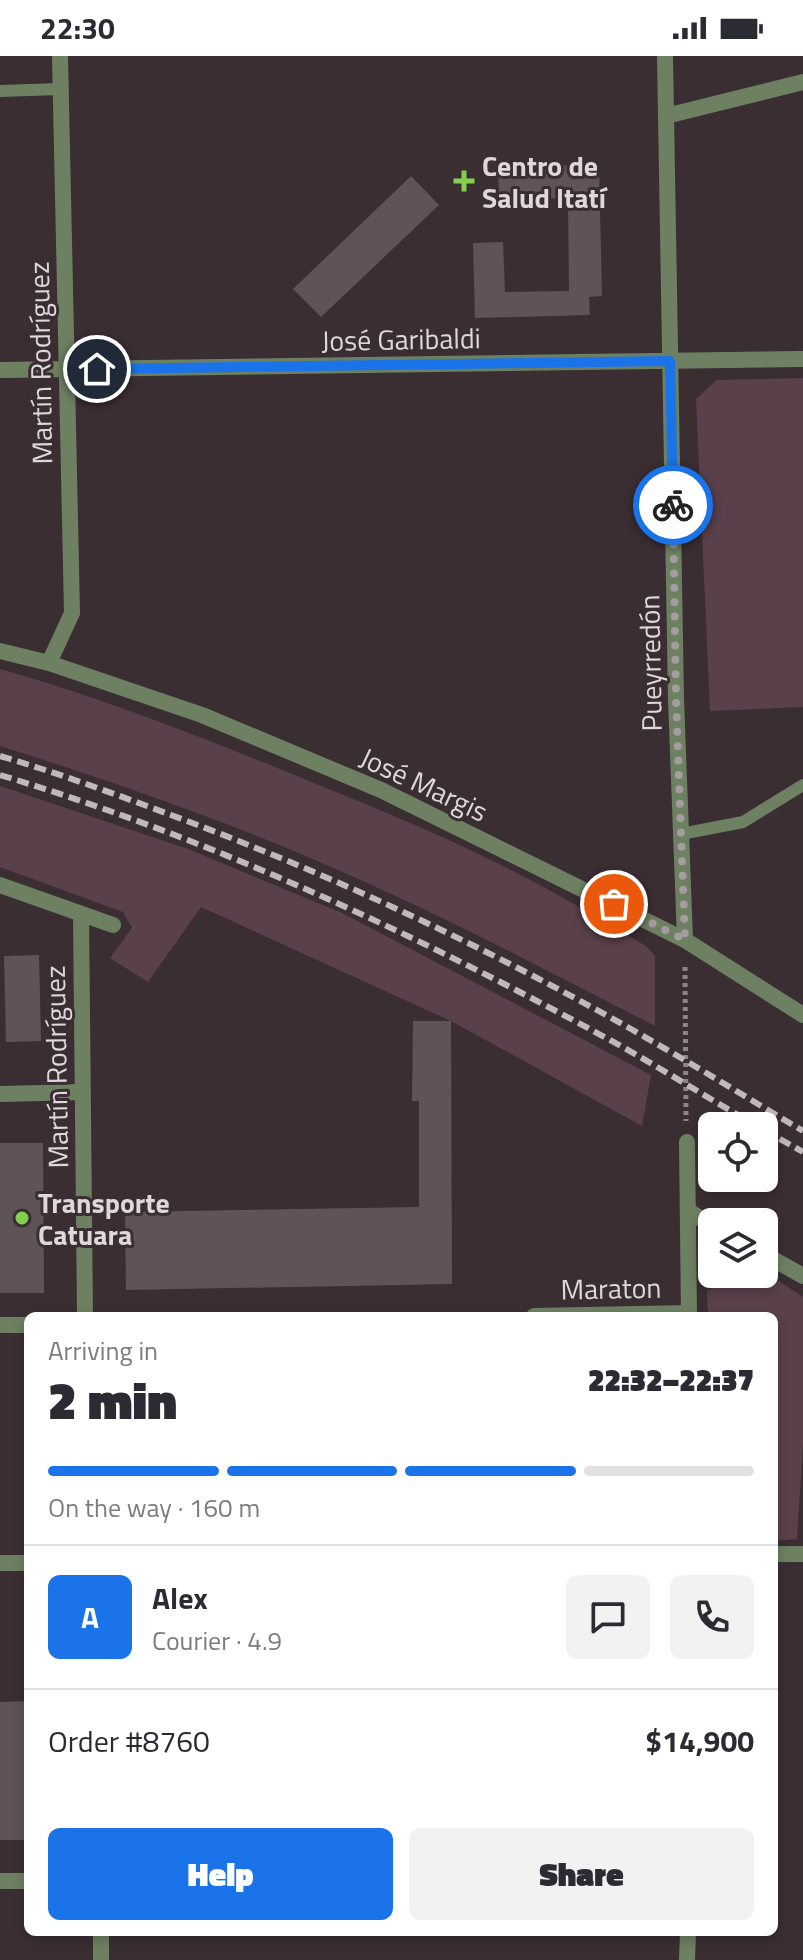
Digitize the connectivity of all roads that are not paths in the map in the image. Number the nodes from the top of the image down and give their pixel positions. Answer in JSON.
{"nodes":[{"id":1,"x":60,"y":56,"type":"edge"},
{"id":2,"x":665,"y":56,"type":"edge"},
{"id":3,"x":803,"y":82,"type":"edge"},
{"id":4,"x":60,"y":89,"type":"junction"},
{"id":5,"x":0,"y":91,"type":"edge"},
{"id":6,"x":666,"y":116,"type":"junction"},
{"id":7,"x":803,"y":359,"type":"edge"},
{"id":8,"x":670,"y":361,"type":"junction"},
{"id":9,"x":67,"y":369,"type":"junction"},
{"id":10,"x":0,"y":370,"type":"edge"},
{"id":11,"x":0,"y":651,"type":"edge"},
{"id":12,"x":49,"y":663,"type":"junction"},
{"id":13,"x":803,"y":785,"type":"edge"},
{"id":14,"x":681,"y":834,"type":"junction"},
{"id":15,"x":0,"y":885,"type":"edge"},
{"id":16,"x":81,"y":914,"type":"junction"},
{"id":17,"x":113,"y":925,"type":"dead end"},
{"id":18,"x":685,"y":940,"type":"junction"},
{"id":19,"x":803,"y":1015,"type":"edge"},
{"id":20,"x":83,"y":1092,"type":"junction"},
{"id":21,"x":0,"y":1094,"type":"edge"},
{"id":22,"x":687,"y":1142,"type":"road end"},
{"id":23,"x":688,"y":1211,"type":"junction"},
{"id":24,"x":698,"y":1217,"type":"edge"},
{"id":25,"x":778,"y":1262,"type":"edge"},
{"id":26,"x":803,"y":1276,"type":"edge"},
{"id":27,"x":85,"y":1312,"type":"edge"},
{"id":28,"x":689,"y":1312,"type":"edge"},
{"id":29,"x":0,"y":1325,"type":"edge"},
{"id":30,"x":24,"y":1325,"type":"edge"},
{"id":31,"x":778,"y":1554,"type":"edge"},
{"id":32,"x":803,"y":1554,"type":"edge"},
{"id":33,"x":0,"y":1563,"type":"edge"},
{"id":34,"x":24,"y":1563,"type":"edge"},
{"id":35,"x":0,"y":1881,"type":"edge"},
{"id":36,"x":24,"y":1881,"type":"edge"},
{"id":37,"x":101,"y":1936,"type":"edge"},
{"id":38,"x":688,"y":1936,"type":"edge"},
{"id":39,"x":101,"y":1960,"type":"edge"},
{"id":40,"x":687,"y":1960,"type":"edge"}],
"edges":[{"from":1,"to":4,"type":"street","name":"Martín Rodríguez"},
{"from":2,"to":6,"type":"street","name":"Pueyrredón"},
{"from":3,"to":6,"type":"street"},
{"from":4,"to":5,"type":"lane"},
{"from":4,"to":9,"type":"street","name":"Martín Rodríguez"},
{"from":6,"to":8,"type":"street","name":"Pueyrredón"},
{"from":7,"to":8,"type":"street","name":"José Garibaldi"},
{"from":8,"to":9,"type":"street","name":"José Garibaldi"},
{"from":8,"to":14,"type":"street","name":"Pueyrredón"},
{"from":9,"to":10,"type":"street","name":"José Garibaldi"},
{"from":9,"to":12,"type":"street","name":"Martín Rodríguez"},
{"from":11,"to":12,"type":"street","name":"José Margis"},
{"from":12,"to":18,"type":"street","name":"José Margis"},
{"from":13,"to":14,"type":"lane"},
{"from":14,"to":18,"type":"street","name":"Pueyrredón"},
{"from":15,"to":16,"type":"street"},
{"from":16,"to":17,"type":"street"},
{"from":16,"to":20,"type":"street","name":"Martín Rodríguez"},
{"from":18,"to":19,"type":"street","name":"José Margis"},
{"from":20,"to":21,"type":"street"},
{"from":20,"to":27,"type":"street","name":"Martín Rodríguez"},
{"from":22,"to":23,"type":"street"},
{"from":23,"to":24,"type":"street"},
{"from":23,"to":28,"type":"street"},
{"from":25,"to":26,"type":"street"},
{"from":29,"to":30,"type":"street"},
{"from":31,"to":32,"type":"street"},
{"from":33,"to":34,"type":"street"},
{"from":35,"to":36,"type":"street"},
{"from":37,"to":39,"type":"street"},
{"from":38,"to":40,"type":"street"}]}
